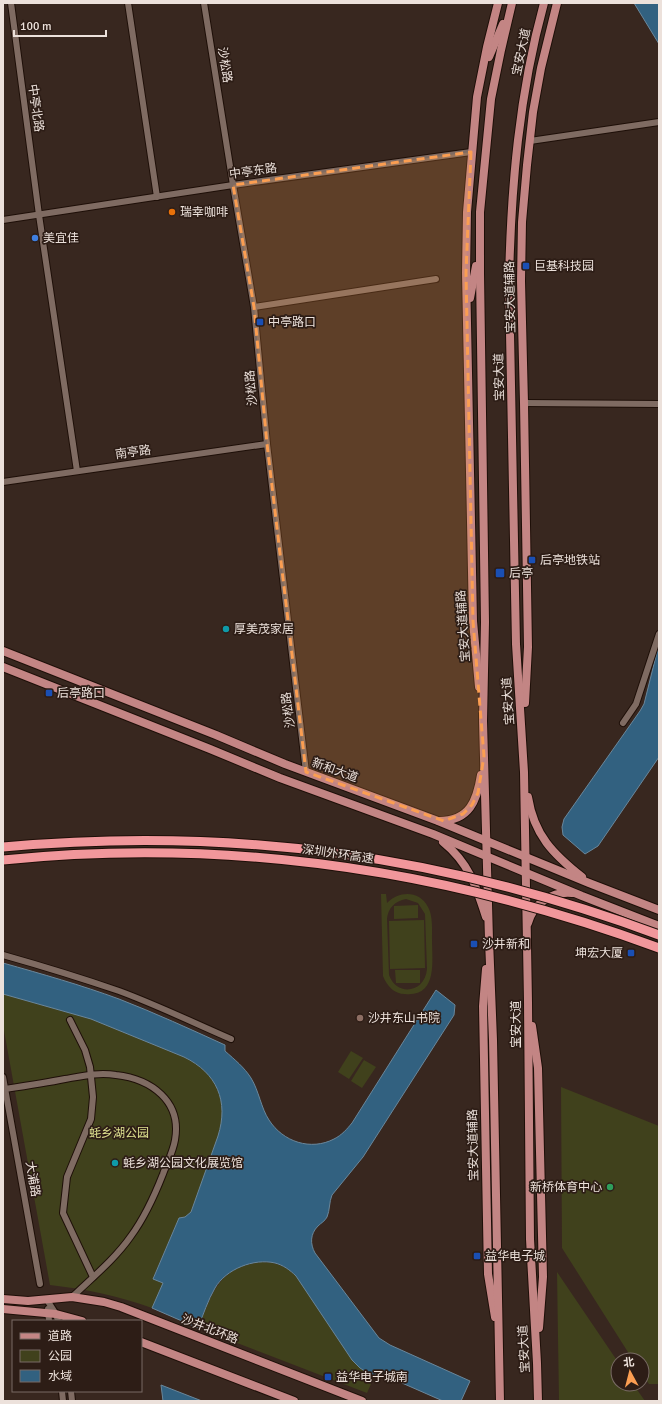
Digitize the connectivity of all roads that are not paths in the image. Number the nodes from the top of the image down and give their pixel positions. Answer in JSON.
{"nodes":[{"id":1,"x":11,"y":3,"type":"edge"},
{"id":2,"x":128,"y":3,"type":"edge"},
{"id":3,"x":204,"y":3,"type":"edge"},
{"id":4,"x":498,"y":3,"type":"edge"},
{"id":5,"x":512,"y":3,"type":"edge"},
{"id":6,"x":544,"y":3,"type":"edge"},
{"id":7,"x":557,"y":3,"type":"edge"},
{"id":8,"x":482,"y":72,"type":"junction"},
{"id":9,"x":659,"y":122,"type":"edge"},
{"id":10,"x":530,"y":141,"type":"junction"},
{"id":11,"x":471,"y":152,"type":"junction"},
{"id":12,"x":233,"y":185,"type":"junction"},
{"id":13,"x":157,"y":197,"type":"junction"},
{"id":14,"x":523,"y":207,"type":"junction"},
{"id":15,"x":39,"y":215,"type":"junction"},
{"id":16,"x":3,"y":220,"type":"edge"},
{"id":17,"x":480,"y":244,"type":"junction"},
{"id":18,"x":436,"y":279,"type":"dead end"},
{"id":19,"x":508,"y":281,"type":"junction"},
{"id":20,"x":254,"y":307,"type":"junction"},
{"id":21,"x":467,"y":316,"type":"junction"},
{"id":22,"x":524,"y":403,"type":"junction"},
{"id":23,"x":659,"y":404,"type":"edge"},
{"id":24,"x":267,"y":444,"type":"junction"},
{"id":25,"x":77,"y":471,"type":"junction"},
{"id":26,"x":3,"y":482,"type":"edge"},
{"id":27,"x":659,"y":634,"type":"edge"},
{"id":28,"x":3,"y":650,"type":"edge"},
{"id":29,"x":3,"y":667,"type":"edge"},
{"id":30,"x":483,"y":721,"type":"junction"},
{"id":31,"x":622,"y":723,"type":"dead end"},
{"id":32,"x":523,"y":738,"type":"junction"},
{"id":33,"x":484,"y":756,"type":"junction"},
{"id":34,"x":306,"y":772,"type":"junction"},
{"id":35,"x":524,"y":772,"type":"junction"},
{"id":36,"x":438,"y":821,"type":"junction"},
{"id":37,"x":433,"y":834,"type":"junction"},
{"id":38,"x":487,"y":841,"type":"junction"},
{"id":39,"x":3,"y":847,"type":"edge"},
{"id":40,"x":524,"y":856,"type":"junction"},
{"id":41,"x":487,"y":857,"type":"junction"},
{"id":42,"x":3,"y":860,"type":"edge"},
{"id":43,"x":525,"y":872,"type":"junction"},
{"id":44,"x":589,"y":883,"type":"junction"},
{"id":45,"x":582,"y":896,"type":"junction"},
{"id":46,"x":659,"y":910,"type":"edge"},
{"id":47,"x":659,"y":926,"type":"edge"},
{"id":48,"x":489,"y":928,"type":"junction"},
{"id":49,"x":526,"y":928,"type":"junction"},
{"id":50,"x":659,"y":935,"type":"edge"},
{"id":51,"x":659,"y":948,"type":"edge"},
{"id":52,"x":3,"y":955,"type":"edge"},
{"id":53,"x":528,"y":1002,"type":"junction"},
{"id":54,"x":70,"y":1020,"type":"dead end"},
{"id":55,"x":231,"y":1040,"type":"dead end"},
{"id":56,"x":92,"y":1075,"type":"junction"},
{"id":57,"x":3,"y":1076,"type":"edge"},
{"id":58,"x":5,"y":1089,"type":"junction"},
{"id":59,"x":93,"y":1277,"type":"junction"},
{"id":60,"x":40,"y":1284,"type":"dead end"},
{"id":61,"x":72,"y":1297,"type":"junction"},
{"id":62,"x":3,"y":1300,"type":"edge"},
{"id":63,"x":47,"y":1300,"type":"junction"},
{"id":64,"x":3,"y":1309,"type":"edge"},
{"id":65,"x":53,"y":1317,"type":"edge"},
{"id":66,"x":75,"y":1320,"type":"edge"},
{"id":67,"x":142,"y":1342,"type":"edge"},
{"id":68,"x":537,"y":1363,"type":"junction"},
{"id":69,"x":500,"y":1386,"type":"junction"},
{"id":70,"x":294,"y":1401,"type":"edge"},
{"id":71,"x":362,"y":1401,"type":"edge"},
{"id":72,"x":496,"y":1401,"type":"edge"},
{"id":73,"x":500,"y":1401,"type":"edge"},
{"id":74,"x":539,"y":1401,"type":"edge"}],
"edges":[{"from":1,"to":15,"type":"street","name":"中亭北路"},
{"from":2,"to":13,"type":"street"},
{"from":3,"to":12,"type":"street","name":"沙松路"},
{"from":4,"to":8,"type":"main road","name":"宝安大道辅路"},
{"from":5,"to":8,"type":"main road"},
{"from":5,"to":17,"type":"main road","name":"宝安大道"},
{"from":6,"to":19,"type":"main road","name":"宝安大道"},
{"from":7,"to":10,"type":"main road","name":"宝安大道辅路"},
{"from":8,"to":11,"type":"main road","name":"宝安大道辅路"},
{"from":9,"to":10,"type":"street"},
{"from":10,"to":14,"type":"main road","name":"宝安大道辅路"},
{"from":11,"to":12,"type":"street","name":"中亭东路"},
{"from":11,"to":21,"type":"main road","name":"宝安大道辅路"},
{"from":12,"to":13,"type":"street","name":"中亭东路"},
{"from":12,"to":20,"type":"street","name":"沙松路"},
{"from":13,"to":15,"type":"street","name":"中亭东路"},
{"from":14,"to":19,"type":"main road"},
{"from":14,"to":22,"type":"main road","name":"宝安大道辅路"},
{"from":15,"to":16,"type":"street","name":"中亭东路"},
{"from":15,"to":25,"type":"street","name":"中亭北路"},
{"from":17,"to":21,"type":"main road"},
{"from":17,"to":30,"type":"main road","name":"宝安大道"},
{"from":18,"to":20,"type":"street"},
{"from":19,"to":32,"type":"main road","name":"宝安大道"},
{"from":20,"to":24,"type":"street","name":"沙松路"},
{"from":21,"to":30,"type":"main road","name":"宝安大道辅路"},
{"from":22,"to":23,"type":"street"},
{"from":22,"to":32,"type":"main road","name":"宝安大道辅路"},
{"from":24,"to":25,"type":"street","name":"南亭路"},
{"from":24,"to":34,"type":"street","name":"沙松路"},
{"from":25,"to":26,"type":"street","name":"南亭路"},
{"from":27,"to":31,"type":"street"},
{"from":28,"to":34,"type":"main road","name":"新和大道"},
{"from":29,"to":37,"type":"main road"},
{"from":30,"to":33,"type":"main road","name":"宝安大道"},
{"from":32,"to":35,"type":"main road","name":"宝安大道"},
{"from":33,"to":36,"type":"main road"},
{"from":33,"to":38,"type":"main road","name":"宝安大道"},
{"from":34,"to":36,"type":"main road","name":"新和大道"},
{"from":35,"to":40,"type":"main road","name":"宝安大道"},
{"from":35,"to":44,"type":"main road"},
{"from":36,"to":38,"type":"main road","name":"新和大道"},
{"from":37,"to":41,"type":"main road"},
{"from":37,"to":48,"type":"main road"},
{"from":38,"to":40,"type":"main road","name":"新和大道"},
{"from":38,"to":41,"type":"main road","name":"宝安大道"},
{"from":39,"to":50,"type":"highway","name":"深圳外环高速","bridge":true},
{"from":40,"to":43,"type":"main road","name":"宝安大道"},
{"from":40,"to":44,"type":"main road","name":"新和大道"},
{"from":41,"to":43,"type":"main road"},
{"from":41,"to":48,"type":"main road","name":"宝安大道"},
{"from":42,"to":51,"type":"highway","name":"深圳外环高速","bridge":true},
{"from":43,"to":45,"type":"main road"},
{"from":43,"to":49,"type":"main road","name":"宝安大道"},
{"from":44,"to":46,"type":"main road","name":"新和大道"},
{"from":45,"to":47,"type":"main road"},
{"from":45,"to":49,"type":"main road"},
{"from":48,"to":69,"type":"main road","name":"宝安大道"},
{"from":49,"to":53,"type":"main road","name":"宝安大道"},
{"from":52,"to":55,"type":"street"},
{"from":53,"to":68,"type":"main road","name":"宝安大道"},
{"from":53,"to":68,"type":"main road"},
{"from":54,"to":56,"type":"street"},
{"from":56,"to":58,"type":"street"},
{"from":56,"to":59,"type":"street"},
{"from":56,"to":59,"type":"street"},
{"from":57,"to":58,"type":"street","name":"大浦路"},
{"from":58,"to":60,"type":"street","name":"大浦路"},
{"from":59,"to":61,"type":"street"},
{"from":61,"to":63,"type":"main road","name":"沙井北环路"},
{"from":61,"to":71,"type":"main road","name":"沙井北环路"},
{"from":62,"to":63,"type":"main road","name":"沙井北环路"},
{"from":63,"to":65,"type":"street"},
{"from":64,"to":65,"type":"main road"},
{"from":65,"to":66,"type":"main road"},
{"from":67,"to":70,"type":"main road"},
{"from":68,"to":74,"type":"main road","name":"宝安大道"},
{"from":69,"to":72,"type":"main road"},
{"from":69,"to":73,"type":"main road","name":"宝安大道"}]}
